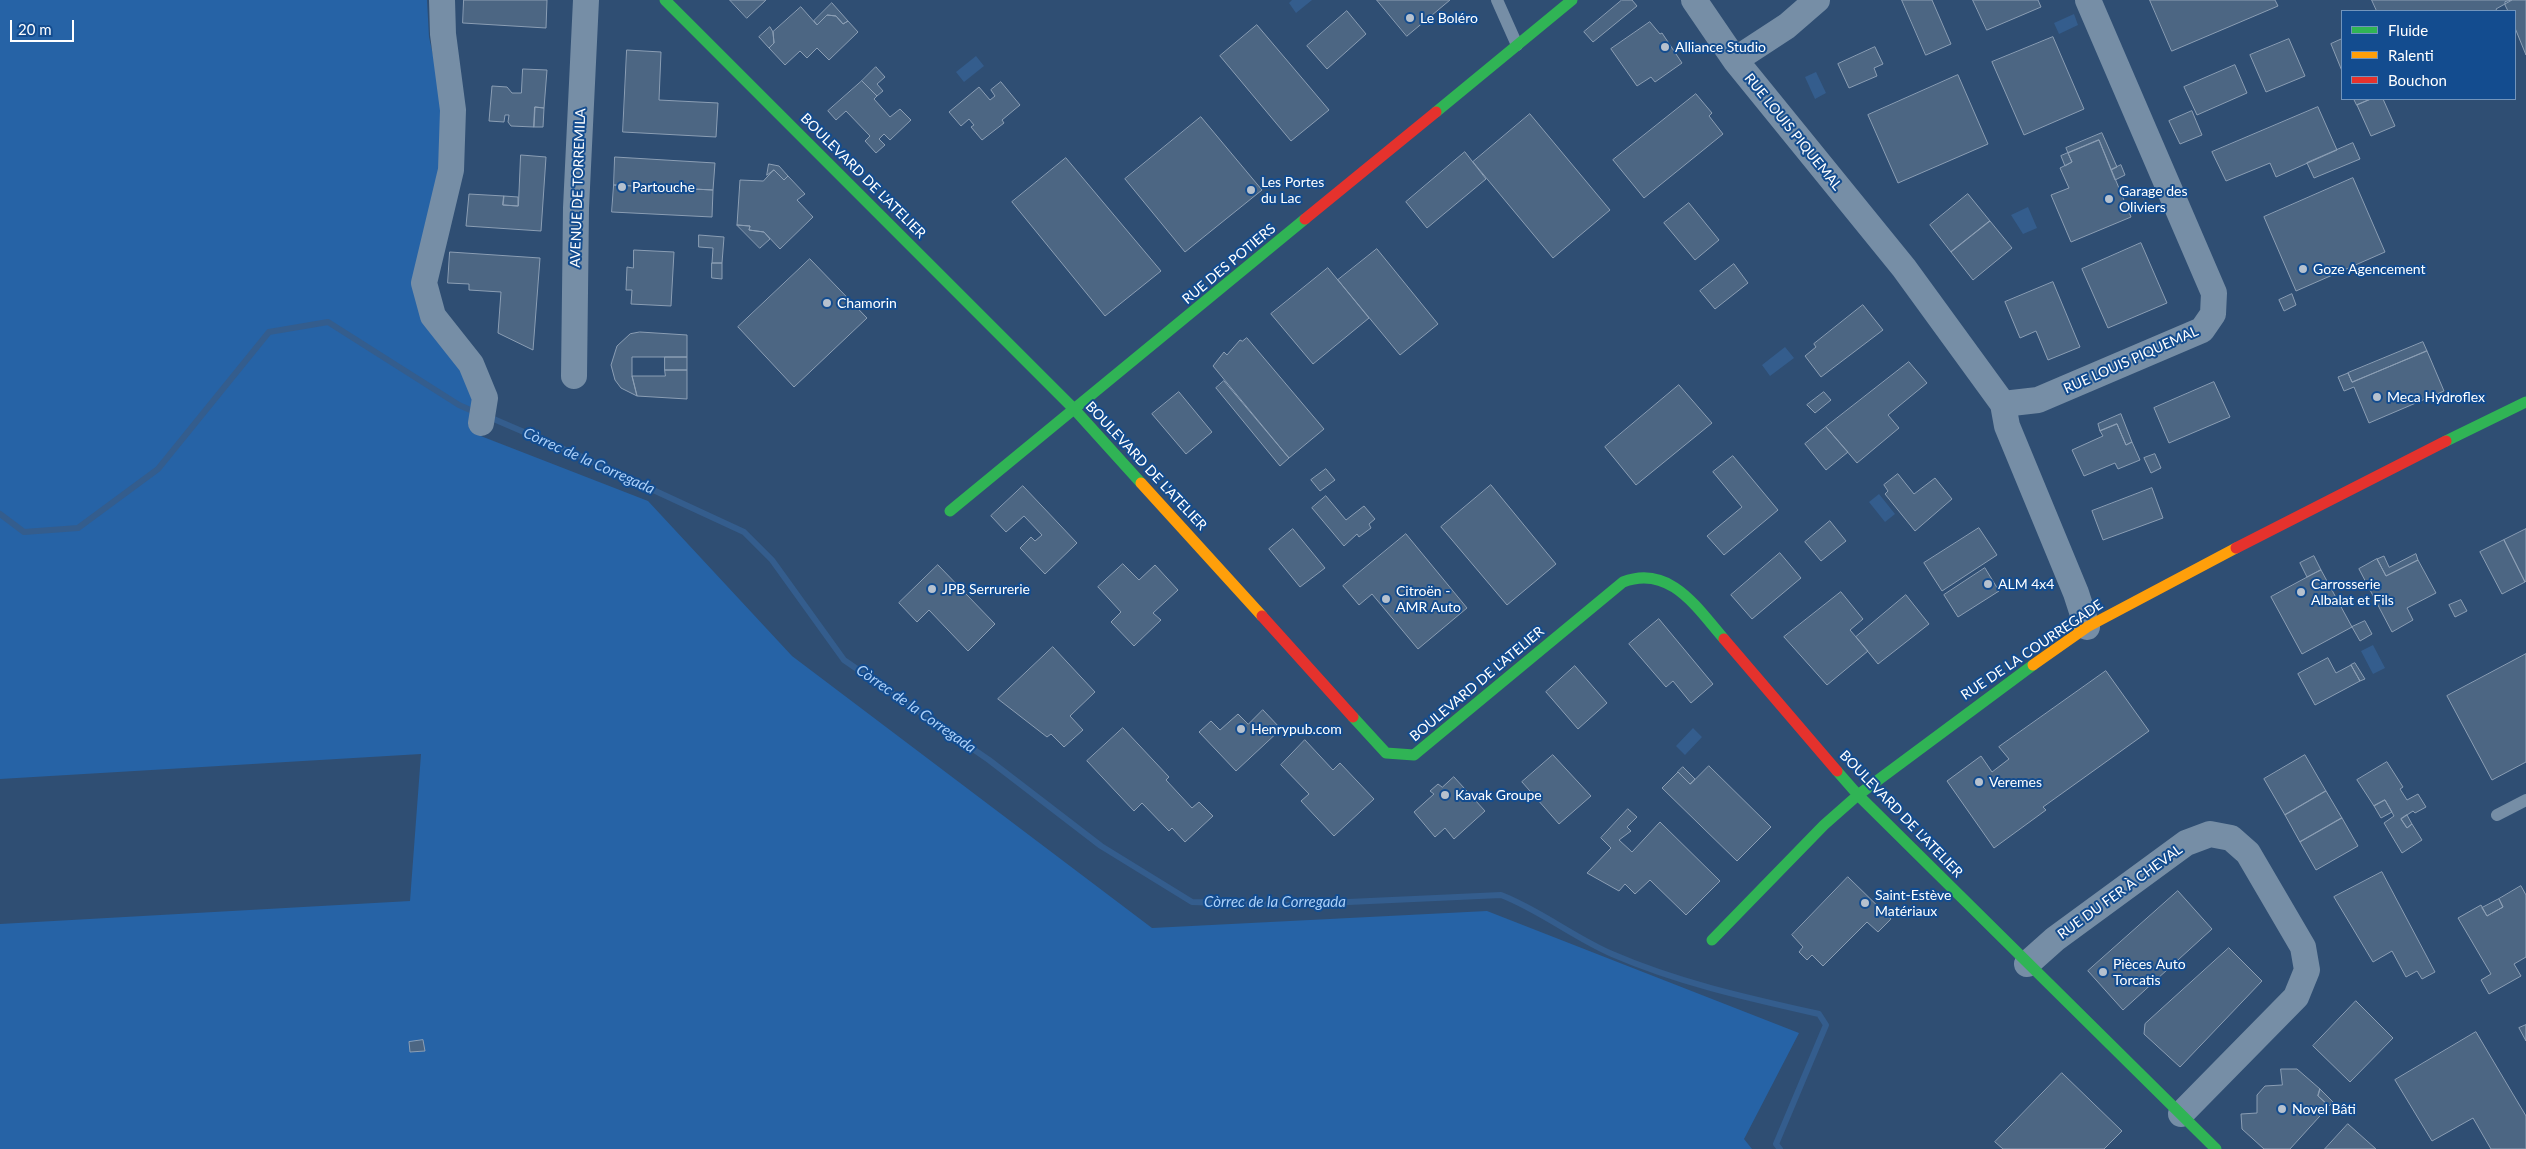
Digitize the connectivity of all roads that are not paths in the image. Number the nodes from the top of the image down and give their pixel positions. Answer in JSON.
{"nodes":[{"id":1,"x":442,"y":0,"type":"edge"},
{"id":2,"x":586,"y":0,"type":"edge"},
{"id":3,"x":665,"y":0,"type":"edge"},
{"id":4,"x":1497,"y":0,"type":"edge"},
{"id":5,"x":1572,"y":0,"type":"edge"},
{"id":6,"x":1694,"y":0,"type":"edge"},
{"id":7,"x":1817,"y":0,"type":"edge"},
{"id":8,"x":2088,"y":0,"type":"edge"},
{"id":9,"x":1517,"y":45,"type":"junction"},
{"id":10,"x":1735,"y":60,"type":"junction"},
{"id":11,"x":574,"y":376,"type":"dead end"},
{"id":12,"x":2526,"y":402,"type":"edge"},
{"id":13,"x":2003,"y":404,"type":"junction"},
{"id":14,"x":1075,"y":410,"type":"junction"},
{"id":15,"x":483,"y":414,"type":"dead end"},
{"id":16,"x":950,"y":511,"type":"dead end"},
{"id":17,"x":2087,"y":628,"type":"junction"},
{"id":18,"x":1858,"y":795,"type":"junction"},
{"id":19,"x":2526,"y":800,"type":"edge"},
{"id":20,"x":2497,"y":815,"type":"dead end"},
{"id":21,"x":1712,"y":940,"type":"dead end"},
{"id":22,"x":2027,"y":964,"type":"junction"},
{"id":23,"x":2180,"y":1114,"type":"junction"},
{"id":24,"x":2216,"y":1149,"type":"edge"}],
"edges":[{"from":1,"to":15,"type":"street"},
{"from":2,"to":11,"type":"street","name":"AVENUE DE TORREMILA"},
{"from":3,"to":14,"type":"street","name":"BOULEVARD DE L'ATELIER"},
{"from":4,"to":9,"type":"lane"},
{"from":5,"to":9,"type":"street","name":"RUE DES POTIERS"},
{"from":6,"to":10,"type":"street"},
{"from":7,"to":10,"type":"street","name":"RUE LOUIS PIQUEMAL"},
{"from":8,"to":13,"type":"street","name":"RUE LOUIS PIQUEMAL"},
{"from":9,"to":14,"type":"street","name":"RUE DES POTIERS"},
{"from":10,"to":13,"type":"street","name":"RUE LOUIS PIQUEMAL"},
{"from":12,"to":17,"type":"street","name":"RUE DE LA COURREGADE"},
{"from":13,"to":17,"type":"street","name":"RUE LOUIS PIQUEMAL"},
{"from":14,"to":16,"type":"street","name":"RUE DES POTIERS"},
{"from":14,"to":18,"type":"street","name":"BOULEVARD DE L'ATELIER"},
{"from":17,"to":18,"type":"street","name":"RUE DE LA COURREGADE"},
{"from":18,"to":21,"type":"street","name":"RUE DE LA COURREGADE"},
{"from":18,"to":22,"type":"street","name":"BOULEVARD DE L'ATELIER"},
{"from":19,"to":20,"type":"lane"},
{"from":22,"to":23,"type":"street","name":"BOULEVARD DE L'ATELIER"},
{"from":22,"to":23,"type":"street","name":"RUE DU FER À CHEVAL"},
{"from":23,"to":24,"type":"street","name":"BOULEVARD DE L'ATELIER"}]}
